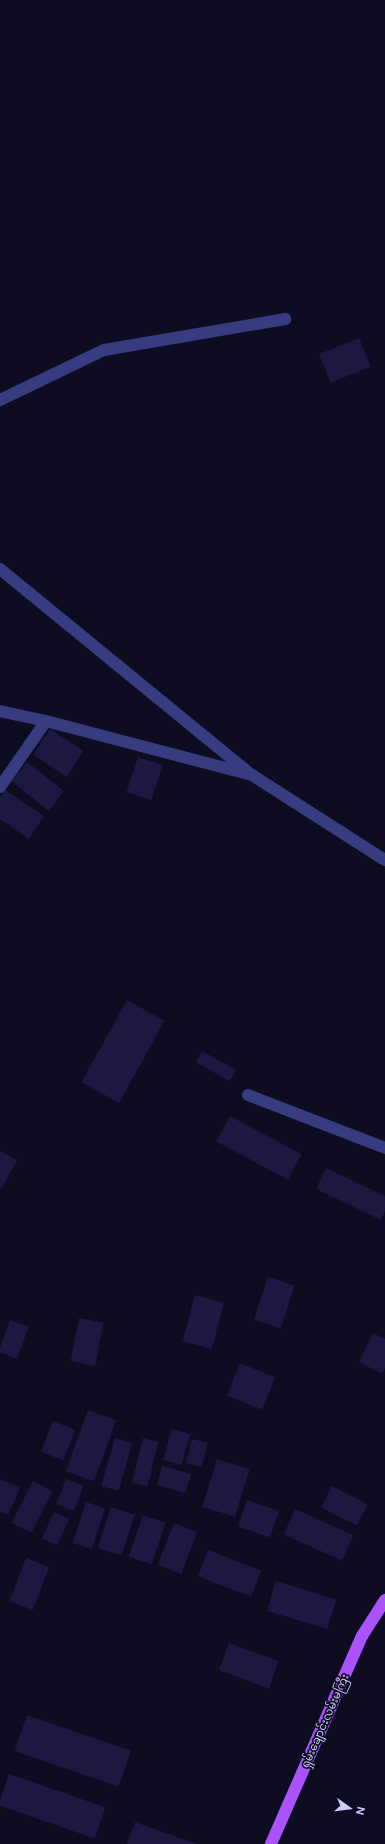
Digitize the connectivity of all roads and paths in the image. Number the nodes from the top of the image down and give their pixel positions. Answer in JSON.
{"nodes":[{"id":1,"x":285,"y":319,"type":"dead end"},
{"id":2,"x":0,"y":400,"type":"edge"},
{"id":3,"x":0,"y":569,"type":"edge"},
{"id":4,"x":0,"y":712,"type":"edge"},
{"id":5,"x":46,"y":721,"type":"junction"},
{"id":6,"x":252,"y":776,"type":"junction"},
{"id":7,"x":0,"y":787,"type":"edge"},
{"id":8,"x":385,"y":860,"type":"edge"},
{"id":9,"x":248,"y":1095,"type":"dead end"},
{"id":10,"x":385,"y":1148,"type":"edge"},
{"id":11,"x":385,"y":1600,"type":"edge"},
{"id":12,"x":271,"y":1844,"type":"edge"}],
"edges":[{"from":1,"to":2,"type":"street"},
{"from":3,"to":6,"type":"street"},
{"from":4,"to":5,"type":"street"},
{"from":5,"to":6,"type":"street"},
{"from":5,"to":7,"type":"street"},
{"from":6,"to":8,"type":"street"},
{"from":9,"to":10,"type":"street"},
{"from":11,"to":12,"type":"main road","name":"ရှမ်းချောင်းလမ်းမကြီး"}]}
